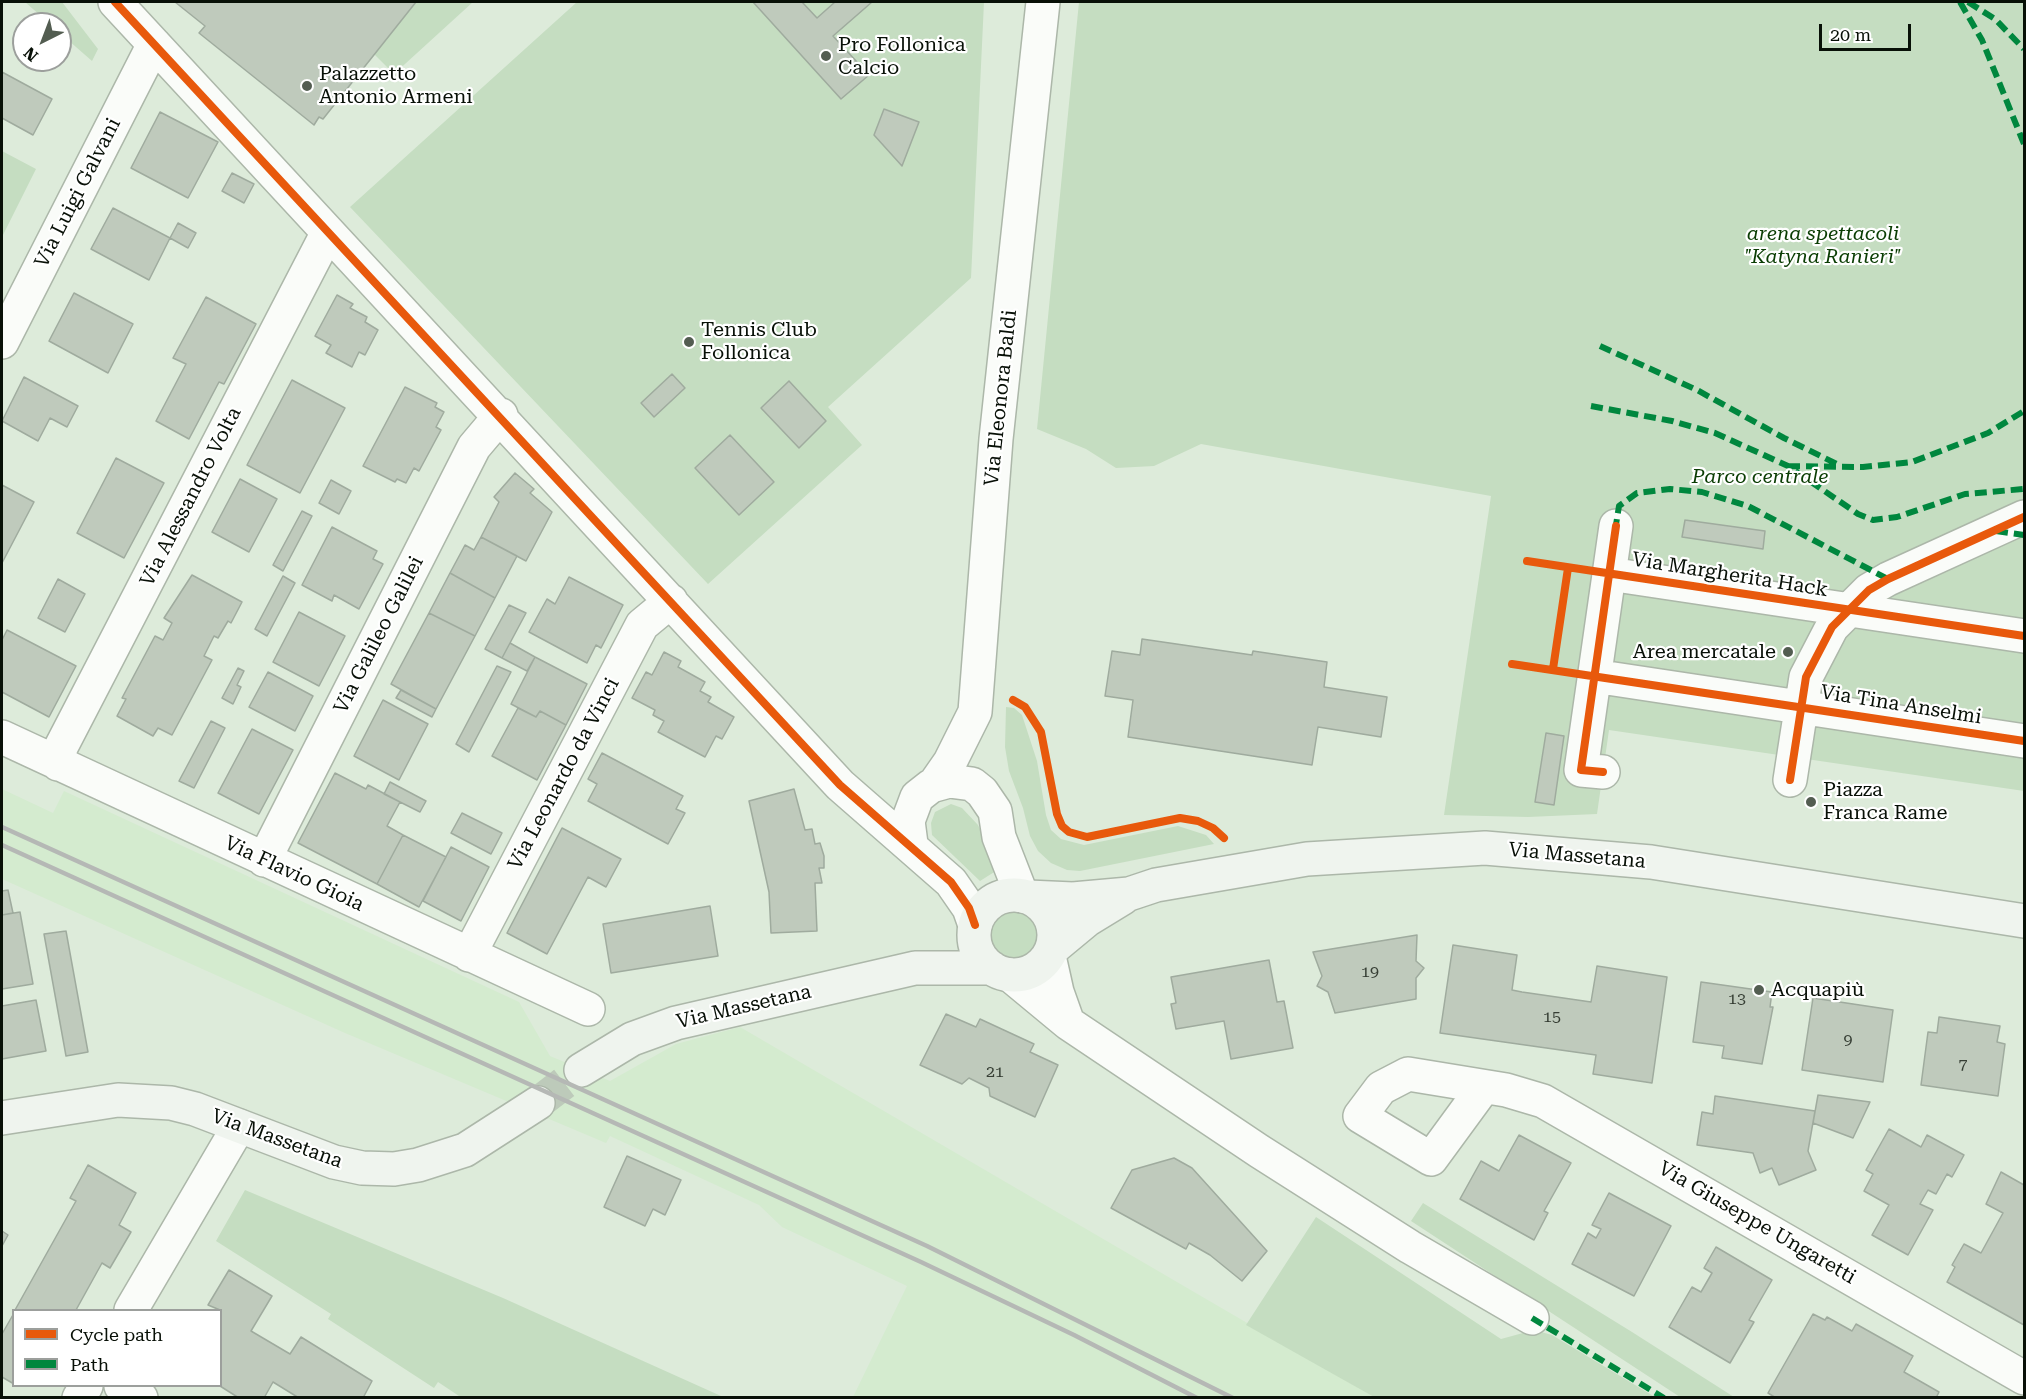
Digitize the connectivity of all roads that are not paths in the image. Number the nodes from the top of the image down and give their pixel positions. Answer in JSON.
{"nodes":[{"id":1,"x":115,"y":2,"type":"edge"},
{"id":2,"x":1043,"y":2,"type":"edge"},
{"id":3,"x":154,"y":44,"type":"junction"},
{"id":4,"x":328,"y":232,"type":"junction"},
{"id":5,"x":2,"y":342,"type":"edge"},
{"id":6,"x":501,"y":415,"type":"junction"},
{"id":7,"x":1616,"y":526,"type":"dead end"},
{"id":8,"x":2015,"y":528,"type":"edge"},
{"id":9,"x":1609,"y":574,"type":"junction"},
{"id":10,"x":670,"y":601,"type":"junction"},
{"id":11,"x":1848,"y":610,"type":"junction"},
{"id":12,"x":2025,"y":636,"type":"edge"},
{"id":13,"x":1594,"y":676,"type":"junction"},
{"id":14,"x":1801,"y":707,"type":"junction"},
{"id":15,"x":975,"y":712,"type":"junction"},
{"id":16,"x":2,"y":737,"type":"edge"},
{"id":17,"x":2025,"y":741,"type":"edge"},
{"id":18,"x":58,"y":764,"type":"junction"},
{"id":19,"x":822,"y":765,"type":"junction"},
{"id":20,"x":1603,"y":772,"type":"dead end"},
{"id":21,"x":1790,"y":780,"type":"dead end"},
{"id":22,"x":925,"y":791,"type":"junction"},
{"id":23,"x":988,"y":799,"type":"junction"},
{"id":24,"x":911,"y":844,"type":"junction"},
{"id":25,"x":264,"y":860,"type":"junction"},
{"id":26,"x":1129,"y":894,"type":"junction"},
{"id":27,"x":1025,"y":897,"type":"junction"},
{"id":28,"x":2025,"y":921,"type":"edge"},
{"id":29,"x":975,"y":927,"type":"junction"},
{"id":30,"x":1050,"y":953,"type":"junction"},
{"id":31,"x":469,"y":955,"type":"junction"},
{"id":32,"x":915,"y":968,"type":"junction"},
{"id":33,"x":1001,"y":972,"type":"junction"},
{"id":34,"x":588,"y":1009,"type":"dead end"},
{"id":35,"x":1068,"y":1023,"type":"junction"},
{"id":36,"x":581,"y":1070,"type":"tunnel mouth"},
{"id":37,"x":1483,"y":1088,"type":"dead end"},
{"id":38,"x":538,"y":1103,"type":"tunnel mouth"},
{"id":39,"x":2,"y":1118,"type":"edge"},
{"id":40,"x":239,"y":1126,"type":"junction"},
{"id":41,"x":132,"y":1309,"type":"edge"},
{"id":42,"x":1532,"y":1318,"type":"dead end"},
{"id":43,"x":2025,"y":1378,"type":"edge"},
{"id":44,"x":123,"y":1387,"type":"edge"},
{"id":45,"x":141,"y":1398,"type":"edge"}],
"edges":[{"from":1,"to":3,"type":"street"},
{"from":2,"to":15,"type":"street","name":"Via Eleonora Baldi"},
{"from":3,"to":4,"type":"street"},
{"from":3,"to":5,"type":"street","name":"Via Luigi Galvani"},
{"from":4,"to":6,"type":"street"},
{"from":4,"to":18,"type":"street","name":"Via Alessandro Volta"},
{"from":6,"to":10,"type":"street"},
{"from":6,"to":25,"type":"street","name":"Via Galileo Galilei"},
{"from":7,"to":9,"type":"street"},
{"from":8,"to":11,"type":"street"},
{"from":9,"to":11,"type":"street","name":"Via Margherita Hack"},
{"from":9,"to":13,"type":"street"},
{"from":10,"to":19,"type":"street"},
{"from":10,"to":31,"type":"street","name":"Via Leonardo da Vinci"},
{"from":11,"to":12,"type":"street","name":"Via Margherita Hack"},
{"from":11,"to":14,"type":"street"},
{"from":13,"to":14,"type":"street","name":"Via Tina Anselmi"},
{"from":13,"to":20,"type":"street"},
{"from":14,"to":17,"type":"street","name":"Via Tina Anselmi"},
{"from":14,"to":21,"type":"street"},
{"from":15,"to":22,"type":"street","name":"Via Eleonora Baldi"},
{"from":15,"to":23,"type":"street"},
{"from":16,"to":18,"type":"street","name":"Via Flavio Gioia"},
{"from":18,"to":25,"type":"street","name":"Via Flavio Gioia"},
{"from":19,"to":22,"type":"street"},
{"from":19,"to":24,"type":"street"},
{"from":22,"to":23,"type":"street"},
{"from":22,"to":24,"type":"street","name":"Via Eleonora Baldi"},
{"from":23,"to":27,"type":"street"},
{"from":24,"to":29,"type":"street"},
{"from":25,"to":31,"type":"street","name":"Via Flavio Gioia"},
{"from":26,"to":27,"type":"main road","name":"Via Massetana"},
{"from":26,"to":28,"type":"main road","name":"Via Massetana"},
{"from":26,"to":30,"type":"main road","name":"Via Massetana"},
{"from":27,"to":29,"type":"main road","name":"Via Massetana"},
{"from":27,"to":30,"type":"main road"},
{"from":29,"to":32,"type":"main road","name":"Via Massetana"},
{"from":29,"to":33,"type":"main road"},
{"from":30,"to":33,"type":"main road","name":"Via Massetana"},
{"from":30,"to":35,"type":"street"},
{"from":31,"to":34,"type":"street","name":"Via Flavio Gioia"},
{"from":32,"to":33,"type":"main road","name":"Via Massetana"},
{"from":32,"to":36,"type":"main road","name":"Via Massetana"},
{"from":33,"to":35,"type":"street"},
{"from":35,"to":42,"type":"street"},
{"from":37,"to":43,"type":"street","name":"Via Giuseppe Ungaretti"},
{"from":38,"to":40,"type":"main road","name":"Via Massetana"},
{"from":39,"to":40,"type":"main road","name":"Via Massetana"},
{"from":40,"to":41,"type":"street"},
{"from":44,"to":45,"type":"street"}]}
